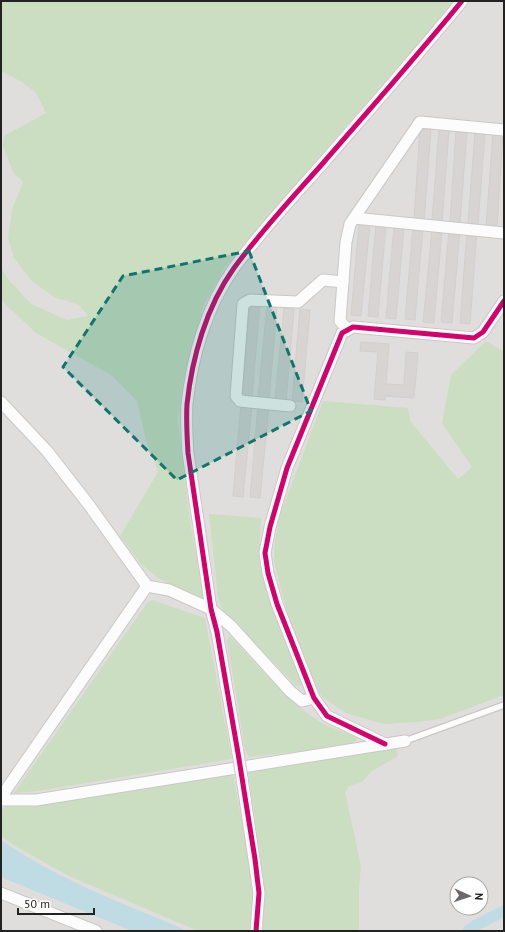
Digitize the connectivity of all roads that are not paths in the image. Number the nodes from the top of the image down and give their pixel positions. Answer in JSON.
{"nodes":[{"id":1,"x":462,"y":1,"type":"edge"},
{"id":2,"x":504,"y":130,"type":"edge"},
{"id":3,"x":354,"y":218,"type":"junction"},
{"id":4,"x":504,"y":233,"type":"edge"},
{"id":5,"x":343,"y":282,"type":"junction"},
{"id":6,"x":504,"y":301,"type":"edge"},
{"id":7,"x":348,"y":330,"type":"junction"},
{"id":8,"x":1,"y":402,"type":"edge"},
{"id":9,"x":290,"y":406,"type":"dead end"},
{"id":10,"x":147,"y":586,"type":"junction"},
{"id":11,"x":211,"y":609,"type":"junction"},
{"id":12,"x":314,"y":698,"type":"junction"},
{"id":13,"x":504,"y":705,"type":"edge"},
{"id":14,"x":405,"y":741,"type":"joint"},
{"id":15,"x":385,"y":744,"type":"junction"},
{"id":16,"x":1,"y":797,"type":"edge"},
{"id":17,"x":1,"y":800,"type":"edge"},
{"id":18,"x":1,"y":893,"type":"edge"},
{"id":19,"x":96,"y":931,"type":"edge"},
{"id":20,"x":256,"y":931,"type":"edge"}],
"edges":[{"from":1,"to":11,"type":"street"},
{"from":2,"to":3,"type":"street"},
{"from":3,"to":4,"type":"street"},
{"from":3,"to":5,"type":"street"},
{"from":5,"to":7,"type":"street"},
{"from":5,"to":9,"type":"street"},
{"from":6,"to":7,"type":"street"},
{"from":7,"to":12,"type":"street"},
{"from":8,"to":10,"type":"street"},
{"from":10,"to":11,"type":"street"},
{"from":10,"to":16,"type":"street"},
{"from":11,"to":12,"type":"street"},
{"from":11,"to":20,"type":"street","bridge":true},
{"from":12,"to":15,"type":"street"},
{"from":13,"to":14,"type":"lane"},
{"from":14,"to":15,"type":"street"},
{"from":15,"to":17,"type":"street"},
{"from":18,"to":19,"type":"street"}]}
